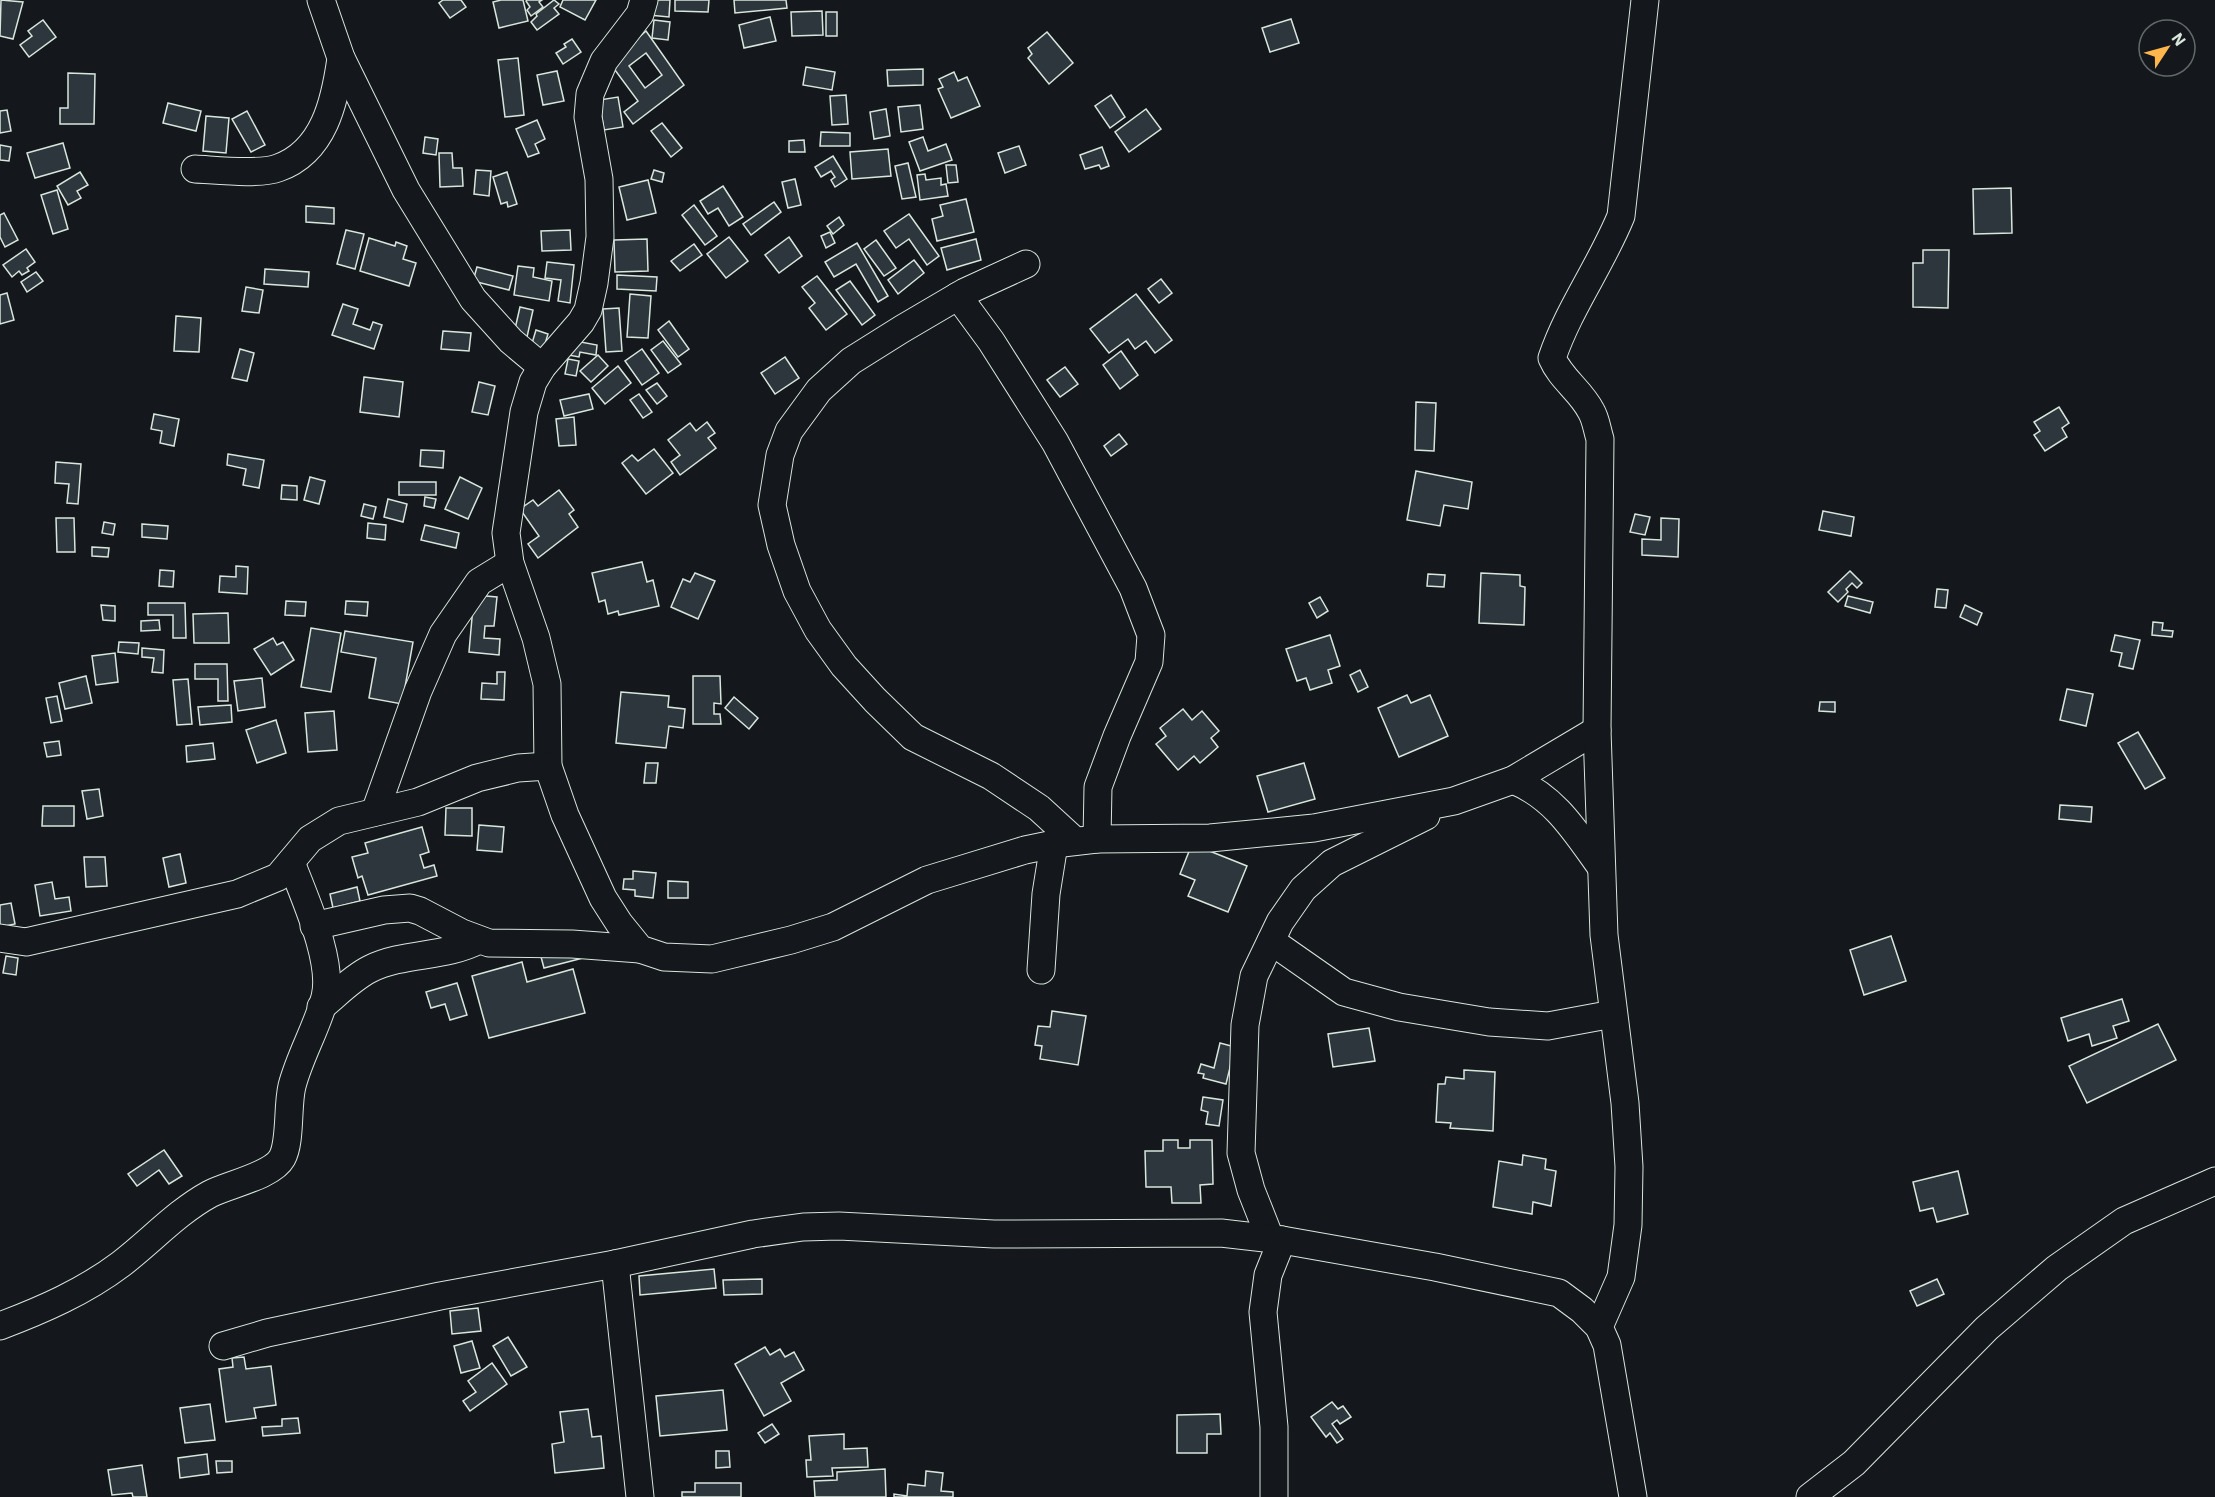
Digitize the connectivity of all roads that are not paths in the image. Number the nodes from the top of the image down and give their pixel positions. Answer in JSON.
{"nodes":[{"id":1,"x":321,"y":0,"type":"edge"},
{"id":2,"x":644,"y":0,"type":"edge"},
{"id":3,"x":1645,"y":0,"type":"edge"},
{"id":4,"x":341,"y":58,"type":"junction"},
{"id":5,"x":195,"y":169,"type":"dead end"},
{"id":6,"x":1026,"y":264,"type":"dead end"},
{"id":7,"x":958,"y":296,"type":"junction"},
{"id":8,"x":542,"y":367,"type":"junction"},
{"id":9,"x":510,"y":563,"type":"junction"},
{"id":10,"x":1597,"y":730,"type":"junction"},
{"id":11,"x":548,"y":766,"type":"junction"},
{"id":12,"x":1513,"y":780,"type":"junction"},
{"id":13,"x":1454,"y":801,"type":"junction"},
{"id":14,"x":375,"y":812,"type":"junction"},
{"id":15,"x":1075,"y":841,"type":"junction"},
{"id":16,"x":291,"y":862,"type":"junction"},
{"id":17,"x":1601,"y":867,"type":"junction"},
{"id":18,"x":314,"y":926,"type":"junction"},
{"id":19,"x":0,"y":938,"type":"edge"},
{"id":20,"x":479,"y":940,"type":"junction"},
{"id":21,"x":1271,"y":941,"type":"junction"},
{"id":22,"x":640,"y":949,"type":"junction"},
{"id":23,"x":1041,"y":970,"type":"dead end"},
{"id":24,"x":321,"y":1006,"type":"junction"},
{"id":25,"x":1613,"y":1014,"type":"junction"},
{"id":26,"x":2215,"y":1181,"type":"edge"},
{"id":27,"x":1276,"y":1239,"type":"junction"},
{"id":28,"x":615,"y":1264,"type":"junction"},
{"id":29,"x":0,"y":1326,"type":"edge"},
{"id":30,"x":1599,"y":1328,"type":"junction"},
{"id":31,"x":223,"y":1346,"type":"dead end"},
{"id":32,"x":640,"y":1497,"type":"edge"},
{"id":33,"x":1274,"y":1497,"type":"edge"},
{"id":34,"x":1633,"y":1497,"type":"edge"},
{"id":35,"x":1810,"y":1497,"type":"edge"}],
"edges":[{"from":1,"to":4,"type":"street"},
{"from":2,"to":8,"type":"street"},
{"from":3,"to":10,"type":"street"},
{"from":4,"to":5,"type":"street"},
{"from":4,"to":8,"type":"street"},
{"from":6,"to":7,"type":"street"},
{"from":7,"to":15,"type":"street"},
{"from":7,"to":15,"type":"street"},
{"from":8,"to":9,"type":"street"},
{"from":9,"to":11,"type":"street"},
{"from":9,"to":14,"type":"street"},
{"from":10,"to":12,"type":"street"},
{"from":10,"to":17,"type":"street"},
{"from":11,"to":14,"type":"street"},
{"from":11,"to":22,"type":"street"},
{"from":12,"to":13,"type":"street"},
{"from":12,"to":17,"type":"street"},
{"from":13,"to":15,"type":"street"},
{"from":13,"to":21,"type":"street"},
{"from":14,"to":16,"type":"street"},
{"from":15,"to":22,"type":"street"},
{"from":15,"to":23,"type":"street"},
{"from":16,"to":18,"type":"street"},
{"from":16,"to":19,"type":"street"},
{"from":17,"to":25,"type":"street"},
{"from":18,"to":20,"type":"street"},
{"from":18,"to":24,"type":"street"},
{"from":20,"to":22,"type":"street"},
{"from":20,"to":24,"type":"street"},
{"from":21,"to":25,"type":"street"},
{"from":21,"to":27,"type":"street"},
{"from":24,"to":29,"type":"street"},
{"from":25,"to":30,"type":"street"},
{"from":26,"to":35,"type":"street"},
{"from":27,"to":28,"type":"street"},
{"from":27,"to":30,"type":"street"},
{"from":27,"to":33,"type":"street"},
{"from":28,"to":31,"type":"street"},
{"from":28,"to":32,"type":"street"},
{"from":30,"to":34,"type":"street"}]}
